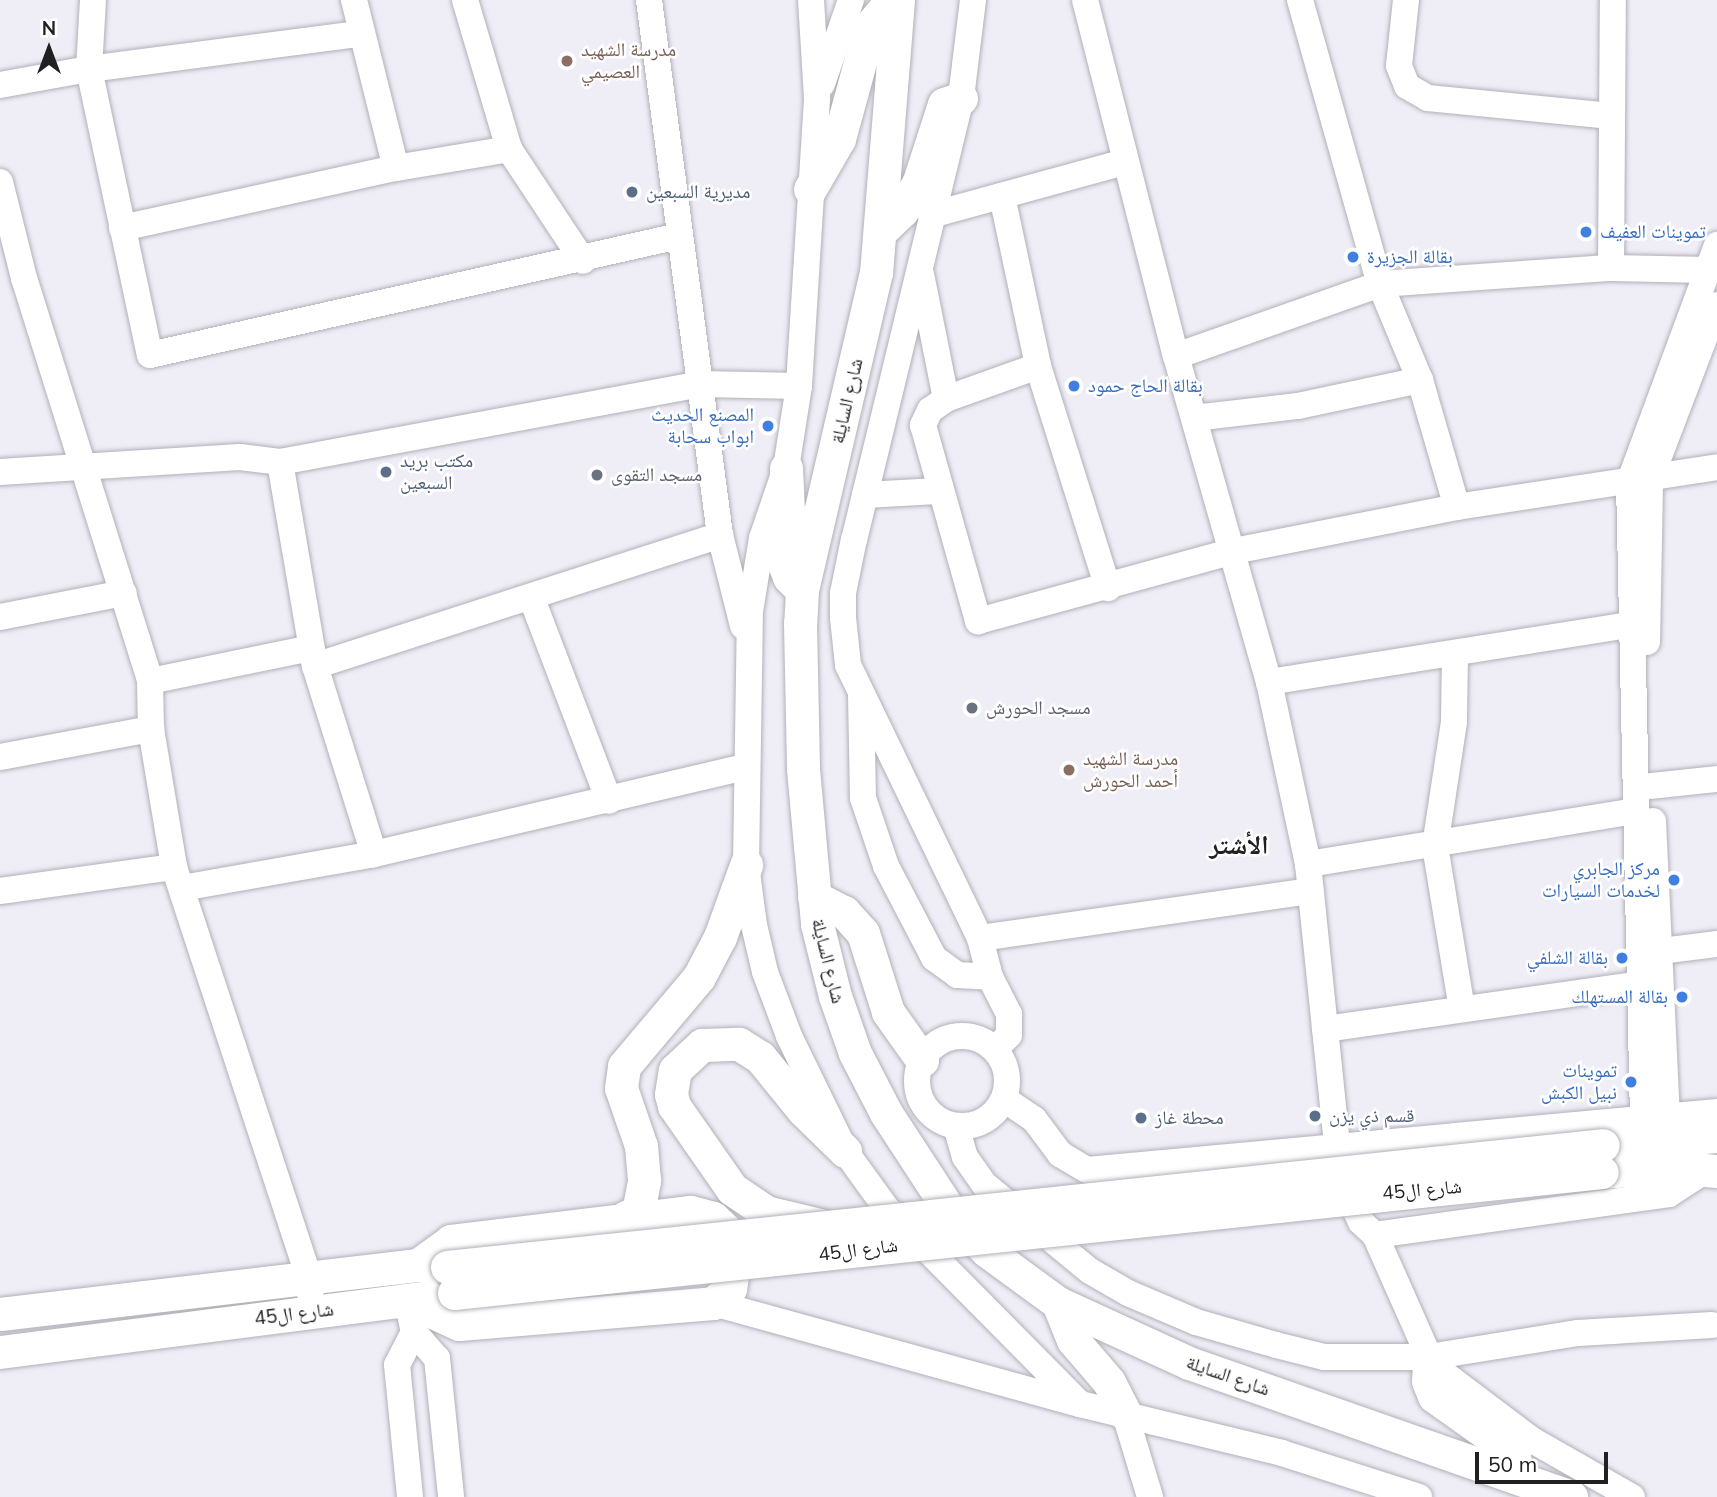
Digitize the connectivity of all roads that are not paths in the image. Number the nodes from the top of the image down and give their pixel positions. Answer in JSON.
{"nodes":[{"id":1,"x":93,"y":0,"type":"edge"},
{"id":2,"x":354,"y":0,"type":"edge"},
{"id":3,"x":465,"y":0,"type":"edge"},
{"id":4,"x":649,"y":0,"type":"edge"},
{"id":5,"x":811,"y":0,"type":"edge"},
{"id":6,"x":851,"y":0,"type":"edge"},
{"id":7,"x":892,"y":0,"type":"edge"},
{"id":8,"x":898,"y":0,"type":"edge"},
{"id":9,"x":973,"y":0,"type":"edge"},
{"id":10,"x":1085,"y":0,"type":"edge"},
{"id":11,"x":1300,"y":0,"type":"edge"},
{"id":12,"x":1406,"y":0,"type":"edge"},
{"id":13,"x":1613,"y":0,"type":"edge"},
{"id":14,"x":359,"y":34,"type":"junction"},
{"id":15,"x":89,"y":69,"type":"junction"},
{"id":16,"x":0,"y":85,"type":"edge"},
{"id":17,"x":961,"y":98,"type":"junction"},
{"id":18,"x":817,"y":99,"type":"junction"},
{"id":19,"x":1611,"y":116,"type":"junction"},
{"id":20,"x":509,"y":149,"type":"junction"},
{"id":21,"x":1125,"y":162,"type":"junction"},
{"id":22,"x":396,"y":168,"type":"junction"},
{"id":23,"x":0,"y":182,"type":"edge"},
{"id":24,"x":810,"y":189,"type":"junction"},
{"id":25,"x":1003,"y":196,"type":"junction"},
{"id":26,"x":931,"y":215,"type":"junction"},
{"id":27,"x":122,"y":228,"type":"junction"},
{"id":28,"x":880,"y":232,"type":"junction"},
{"id":29,"x":679,"y":236,"type":"junction"},
{"id":30,"x":1717,"y":245,"type":"edge"},
{"id":31,"x":583,"y":261,"type":"junction"},
{"id":32,"x":919,"y":264,"type":"junction"},
{"id":33,"x":1611,"y":268,"type":"junction"},
{"id":34,"x":1709,"y":270,"type":"junction"},
{"id":35,"x":1380,"y":285,"type":"junction"},
{"id":36,"x":1717,"y":305,"type":"edge"},
{"id":37,"x":1176,"y":356,"type":"junction"},
{"id":38,"x":1038,"y":366,"type":"junction"},
{"id":39,"x":1420,"y":380,"type":"junction"},
{"id":40,"x":700,"y":384,"type":"junction"},
{"id":41,"x":799,"y":386,"type":"junction"},
{"id":42,"x":946,"y":399,"type":"junction"},
{"id":43,"x":1194,"y":418,"type":"junction"},
{"id":44,"x":280,"y":462,"type":"junction"},
{"id":45,"x":1717,"y":467,"type":"edge"},
{"id":46,"x":85,"y":468,"type":"junction"},
{"id":47,"x":786,"y":468,"type":"junction"},
{"id":48,"x":0,"y":472,"type":"edge"},
{"id":49,"x":1639,"y":481,"type":"junction"},
{"id":50,"x":938,"y":491,"type":"junction"},
{"id":51,"x":864,"y":495,"type":"junction"},
{"id":52,"x":1457,"y":507,"type":"junction"},
{"id":53,"x":720,"y":535,"type":"junction"},
{"id":54,"x":1234,"y":551,"type":"junction"},
{"id":55,"x":1108,"y":588,"type":"junction"},
{"id":56,"x":802,"y":590,"type":"junction"},
{"id":57,"x":124,"y":593,"type":"junction"},
{"id":58,"x":532,"y":599,"type":"junction"},
{"id":59,"x":0,"y":617,"type":"edge"},
{"id":60,"x":1629,"y":625,"type":"junction"},
{"id":61,"x":748,"y":648,"type":"junction"},
{"id":62,"x":1455,"y":655,"type":"junction"},
{"id":63,"x":313,"y":657,"type":"junction"},
{"id":64,"x":150,"y":681,"type":"junction"},
{"id":65,"x":1269,"y":682,"type":"junction"},
{"id":66,"x":861,"y":694,"type":"junction"},
{"id":67,"x":151,"y":729,"type":"junction"},
{"id":68,"x":0,"y":757,"type":"edge"},
{"id":69,"x":745,"y":767,"type":"junction"},
{"id":70,"x":1717,"y":779,"type":"edge"},
{"id":71,"x":1651,"y":786,"type":"junction"},
{"id":72,"x":608,"y":801,"type":"junction"},
{"id":73,"x":1635,"y":811,"type":"junction"},
{"id":74,"x":1435,"y":846,"type":"junction"},
{"id":75,"x":374,"y":854,"type":"junction"},
{"id":76,"x":1308,"y":864,"type":"junction"},
{"id":77,"x":746,"y":865,"type":"junction"},
{"id":78,"x":178,"y":878,"type":"junction"},
{"id":79,"x":0,"y":891,"type":"edge"},
{"id":80,"x":1311,"y":891,"type":"junction"},
{"id":81,"x":814,"y":897,"type":"junction"},
{"id":82,"x":980,"y":938,"type":"junction"},
{"id":83,"x":1717,"y":944,"type":"edge"},
{"id":84,"x":1661,"y":951,"type":"junction"},
{"id":85,"x":990,"y":977,"type":"junction"},
{"id":86,"x":1640,"y":984,"type":"junction"},
{"id":87,"x":1462,"y":1009,"type":"junction"},
{"id":88,"x":1325,"y":1028,"type":"junction"},
{"id":89,"x":995,"y":1049,"type":"junction"},
{"id":90,"x":922,"y":1060,"type":"junction"},
{"id":91,"x":1004,"y":1099,"type":"junction"},
{"id":92,"x":1717,"y":1112,"type":"edge"},
{"id":93,"x":1655,"y":1117,"type":"junction"},
{"id":94,"x":956,"y":1126,"type":"junction"},
{"id":95,"x":1717,"y":1136,"type":"edge"},
{"id":96,"x":1337,"y":1144,"type":"junction"},
{"id":97,"x":845,"y":1151,"type":"junction"},
{"id":98,"x":1602,"y":1159,"type":"junction"},
{"id":99,"x":1710,"y":1172,"type":"edge"},
{"id":100,"x":626,"y":1217,"type":"junction"},
{"id":101,"x":836,"y":1228,"type":"junction"},
{"id":102,"x":1374,"y":1235,"type":"junction"},
{"id":103,"x":440,"y":1275,"type":"junction"},
{"id":104,"x":309,"y":1279,"type":"junction"},
{"id":105,"x":407,"y":1300,"type":"junction"},
{"id":106,"x":713,"y":1303,"type":"junction"},
{"id":107,"x":1058,"y":1303,"type":"junction"},
{"id":108,"x":312,"y":1311,"type":"junction"},
{"id":109,"x":0,"y":1314,"type":"edge"},
{"id":110,"x":1712,"y":1325,"type":"dead end"},
{"id":111,"x":414,"y":1332,"type":"junction"},
{"id":112,"x":0,"y":1352,"type":"edge"},
{"id":113,"x":1429,"y":1357,"type":"junction"},
{"id":114,"x":1080,"y":1404,"type":"junction"},
{"id":115,"x":1125,"y":1414,"type":"junction"},
{"id":116,"x":1516,"y":1475,"type":"junction"},
{"id":117,"x":410,"y":1497,"type":"edge"},
{"id":118,"x":451,"y":1497,"type":"edge"},
{"id":119,"x":1150,"y":1497,"type":"edge"},
{"id":120,"x":1419,"y":1497,"type":"edge"},
{"id":121,"x":1571,"y":1497,"type":"edge"},
{"id":122,"x":1632,"y":1497,"type":"edge"}],
"edges":[{"from":1,"to":15,"type":"street"},
{"from":2,"to":14,"type":"street"},
{"from":3,"to":20,"type":"street"},
{"from":4,"to":29,"type":"street"},
{"from":5,"to":18,"type":"street"},
{"from":6,"to":18,"type":"street"},
{"from":7,"to":24,"type":"main road"},
{"from":8,"to":28,"type":"main road","name":"شارع السايلة"},
{"from":9,"to":17,"type":"street"},
{"from":10,"to":21,"type":"street"},
{"from":11,"to":35,"type":"street"},
{"from":12,"to":19,"type":"street"},
{"from":13,"to":19,"type":"street"},
{"from":14,"to":15,"type":"street"},
{"from":14,"to":22,"type":"street"},
{"from":15,"to":16,"type":"street"},
{"from":15,"to":27,"type":"street"},
{"from":17,"to":26,"type":"street"},
{"from":17,"to":28,"type":"main road"},
{"from":18,"to":24,"type":"street"},
{"from":19,"to":33,"type":"street"},
{"from":20,"to":22,"type":"street"},
{"from":20,"to":31,"type":"street"},
{"from":21,"to":25,"type":"street"},
{"from":21,"to":37,"type":"street"},
{"from":22,"to":27,"type":"street"},
{"from":23,"to":46,"type":"street"},
{"from":24,"to":41,"type":"street"},
{"from":25,"to":26,"type":"street"},
{"from":25,"to":38,"type":"street"},
{"from":26,"to":32,"type":"street"},
{"from":27,"to":31,"type":"street"},
{"from":28,"to":56,"type":"main road","name":"شارع السايلة"},
{"from":29,"to":31,"type":"street"},
{"from":29,"to":40,"type":"street"},
{"from":30,"to":34,"type":"street"},
{"from":32,"to":42,"type":"street"},
{"from":32,"to":51,"type":"street"},
{"from":33,"to":34,"type":"street"},
{"from":33,"to":35,"type":"street"},
{"from":34,"to":49,"type":"street"},
{"from":35,"to":37,"type":"street"},
{"from":35,"to":39,"type":"street"},
{"from":36,"to":49,"type":"street"},
{"from":37,"to":43,"type":"street"},
{"from":38,"to":42,"type":"street"},
{"from":38,"to":55,"type":"street"},
{"from":39,"to":43,"type":"street"},
{"from":39,"to":52,"type":"street"},
{"from":40,"to":41,"type":"street"},
{"from":40,"to":44,"type":"street"},
{"from":40,"to":53,"type":"street"},
{"from":41,"to":47,"type":"street"},
{"from":42,"to":50,"type":"street"},
{"from":43,"to":54,"type":"street"},
{"from":44,"to":46,"type":"street"},
{"from":44,"to":63,"type":"street"},
{"from":45,"to":49,"type":"street"},
{"from":46,"to":48,"type":"street"},
{"from":46,"to":57,"type":"street"},
{"from":47,"to":56,"type":"main road"},
{"from":47,"to":61,"type":"street"},
{"from":49,"to":52,"type":"street"},
{"from":49,"to":60,"type":"street"},
{"from":49,"to":71,"type":"street"},
{"from":50,"to":51,"type":"street"},
{"from":50,"to":55,"type":"street"},
{"from":51,"to":66,"type":"street"},
{"from":52,"to":54,"type":"street"},
{"from":53,"to":58,"type":"street"},
{"from":53,"to":61,"type":"street"},
{"from":54,"to":55,"type":"street"},
{"from":54,"to":65,"type":"street"},
{"from":56,"to":81,"type":"main road","name":"شارع السايلة"},
{"from":57,"to":59,"type":"street"},
{"from":57,"to":64,"type":"street"},
{"from":58,"to":63,"type":"street"},
{"from":58,"to":72,"type":"street"},
{"from":60,"to":62,"type":"street"},
{"from":60,"to":73,"type":"street"},
{"from":61,"to":69,"type":"street"},
{"from":62,"to":65,"type":"street"},
{"from":62,"to":74,"type":"street"},
{"from":63,"to":64,"type":"street"},
{"from":63,"to":75,"type":"street"},
{"from":64,"to":67,"type":"street"},
{"from":65,"to":76,"type":"street"},
{"from":66,"to":82,"type":"street"},
{"from":66,"to":85,"type":"street"},
{"from":67,"to":68,"type":"street"},
{"from":67,"to":78,"type":"street"},
{"from":69,"to":72,"type":"street"},
{"from":69,"to":77,"type":"street"},
{"from":70,"to":71,"type":"street"},
{"from":71,"to":84,"type":"street"},
{"from":72,"to":75,"type":"street"},
{"from":73,"to":74,"type":"street"},
{"from":73,"to":86,"type":"street"},
{"from":74,"to":76,"type":"street"},
{"from":74,"to":87,"type":"street"},
{"from":75,"to":78,"type":"street"},
{"from":76,"to":80,"type":"street"},
{"from":77,"to":97,"type":"street"},
{"from":77,"to":100,"type":"main road"},
{"from":78,"to":79,"type":"street"},
{"from":78,"to":104,"type":"street"},
{"from":80,"to":82,"type":"street"},
{"from":80,"to":88,"type":"street"},
{"from":81,"to":90,"type":"main road"},
{"from":81,"to":107,"type":"main road","name":"شارع السايلة"},
{"from":82,"to":85,"type":"street"},
{"from":83,"to":84,"type":"street"},
{"from":84,"to":93,"type":"street"},
{"from":85,"to":89,"type":"street"},
{"from":86,"to":87,"type":"street"},
{"from":86,"to":93,"type":"street"},
{"from":87,"to":88,"type":"street"},
{"from":88,"to":96,"type":"street"},
{"from":89,"to":90,"type":"street"},
{"from":89,"to":91,"type":"street"},
{"from":90,"to":94,"type":"street"},
{"from":91,"to":94,"type":"street"},
{"from":91,"to":96,"type":"street"},
{"from":92,"to":93,"type":"street"},
{"from":93,"to":96,"type":"street"},
{"from":94,"to":113,"type":"street"},
{"from":95,"to":98,"type":"main road","name":"شارع ال45"},
{"from":96,"to":102,"type":"street"},
{"from":97,"to":101,"type":"main road","bridge":true},
{"from":97,"to":114,"type":"street"},
{"from":98,"to":99,"type":"main road","name":"شارع ال45"},
{"from":98,"to":101,"type":"main road","name":"شارع ال45","bridge":true},
{"from":98,"to":103,"type":"main road","name":"شارع ال45","bridge":true},
{"from":99,"to":102,"type":"street"},
{"from":100,"to":103,"type":"main road"},
{"from":100,"to":106,"type":"main road"},
{"from":101,"to":103,"type":"main road","name":"شارع ال45","bridge":true},
{"from":102,"to":113,"type":"street"},
{"from":103,"to":104,"type":"main road","name":"شارع ال45"},
{"from":103,"to":105,"type":"main road","name":"شارع ال45"},
{"from":104,"to":108,"type":"street"},
{"from":104,"to":109,"type":"main road","name":"شارع ال45"},
{"from":105,"to":106,"type":"main road"},
{"from":105,"to":108,"type":"main road","name":"شارع ال45"},
{"from":105,"to":111,"type":"street"},
{"from":106,"to":114,"type":"street"},
{"from":107,"to":115,"type":"main road"},
{"from":107,"to":116,"type":"main road","name":"شارع السايلة"},
{"from":108,"to":112,"type":"main road","name":"شارع ال45"},
{"from":110,"to":113,"type":"street"},
{"from":111,"to":117,"type":"street"},
{"from":111,"to":118,"type":"street"},
{"from":113,"to":116,"type":"main road"},
{"from":113,"to":122,"type":"street"},
{"from":114,"to":115,"type":"street"},
{"from":115,"to":119,"type":"street"},
{"from":115,"to":120,"type":"street"},
{"from":116,"to":121,"type":"main road","name":"شارع السايلة"}]}
